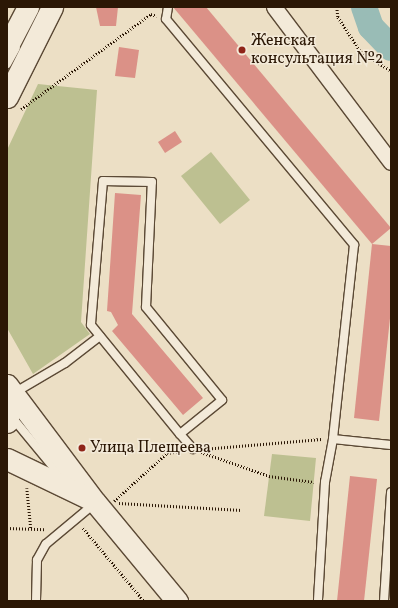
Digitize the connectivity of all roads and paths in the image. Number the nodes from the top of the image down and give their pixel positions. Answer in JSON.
{"nodes":[{"id":1,"x":168,"y":7,"type":"edge"},
{"id":2,"x":274,"y":7,"type":"edge"},
{"id":3,"x":336,"y":7,"type":"edge"},
{"id":4,"x":38,"y":9,"type":"edge"},
{"id":5,"x":166,"y":19,"type":"junction"},
{"id":6,"x":7,"y":47,"type":"edge"},
{"id":7,"x":13,"y":70,"type":"edge"},
{"id":8,"x":391,"y":70,"type":"edge"},
{"id":9,"x":13,"y":104,"type":"edge"},
{"id":10,"x":391,"y":162,"type":"edge"},
{"id":11,"x":100,"y":336,"type":"junction"},
{"id":12,"x":9,"y":405,"type":"edge"},
{"id":13,"x":180,"y":434,"type":"junction"},
{"id":14,"x":333,"y":438,"type":"junction"},
{"id":15,"x":391,"y":446,"type":"edge"},
{"id":16,"x":193,"y":449,"type":"junction"},
{"id":17,"x":7,"y":459,"type":"edge"},
{"id":18,"x":314,"y":482,"type":"dead end"},
{"id":19,"x":27,"y":485,"type":"dead end"},
{"id":20,"x":70,"y":488,"type":"junction"},
{"id":21,"x":391,"y":492,"type":"edge"},
{"id":22,"x":104,"y":502,"type":"junction"},
{"id":23,"x":119,"y":503,"type":"dead end"},
{"id":24,"x":242,"y":510,"type":"dead end"},
{"id":25,"x":50,"y":525,"type":"dead end"},
{"id":26,"x":7,"y":528,"type":"edge"},
{"id":27,"x":31,"y":529,"type":"junction"},
{"id":28,"x":389,"y":563,"type":"edge"},
{"id":29,"x":36,"y":601,"type":"edge"},
{"id":30,"x":177,"y":601,"type":"edge"},
{"id":31,"x":318,"y":601,"type":"edge"},
{"id":32,"x":384,"y":601,"type":"edge"}],
"edges":[{"from":1,"to":5,"type":"lane"},
{"from":2,"to":10,"type":"street"},
{"from":3,"to":8,"type":"path"},
{"from":4,"to":6,"type":"main road"},
{"from":4,"to":7,"type":"main road"},
{"from":5,"to":9,"type":"path"},
{"from":5,"to":14,"type":"lane"},
{"from":7,"to":9,"type":"main road"},
{"from":11,"to":12,"type":"lane"},
{"from":11,"to":13,"type":"lane"},
{"from":11,"to":13,"type":"lane"},
{"from":12,"to":20,"type":"lane"},
{"from":12,"to":22,"type":"main road"},
{"from":13,"to":16,"type":"lane"},
{"from":13,"to":22,"type":"path"},
{"from":14,"to":15,"type":"lane"},
{"from":14,"to":16,"type":"path"},
{"from":14,"to":31,"type":"lane"},
{"from":16,"to":18,"type":"path"},
{"from":17,"to":20,"type":"main road"},
{"from":19,"to":27,"type":"path"},
{"from":20,"to":22,"type":"main road"},
{"from":21,"to":28,"type":"lane"},
{"from":22,"to":29,"type":"lane"},
{"from":22,"to":30,"type":"main road"},
{"from":23,"to":24,"type":"path"},
{"from":25,"to":27,"type":"path"},
{"from":26,"to":27,"type":"path"},
{"from":28,"to":32,"type":"lane"}]}
